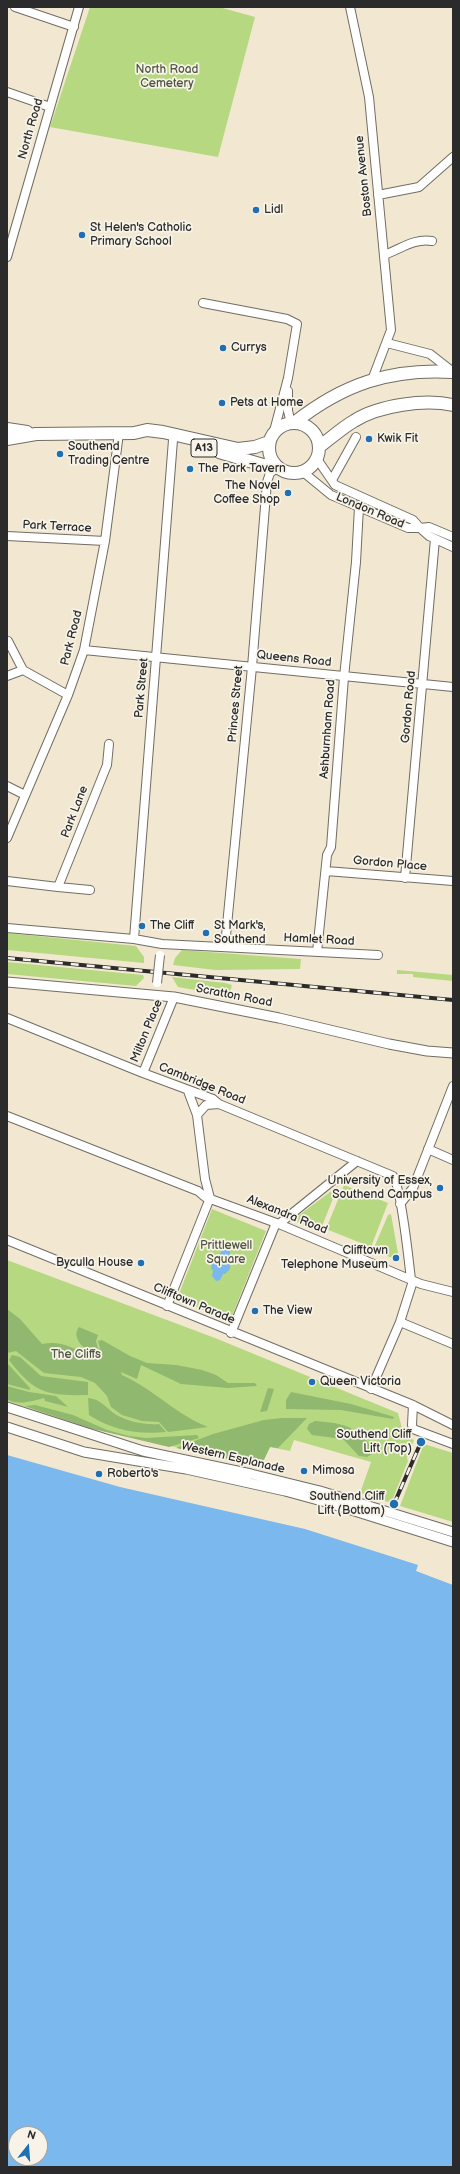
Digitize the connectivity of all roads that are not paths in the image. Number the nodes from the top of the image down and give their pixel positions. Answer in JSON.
{"nodes":[{"id":1,"x":15,"y":7,"type":"edge"},
{"id":2,"x":79,"y":7,"type":"edge"},
{"id":3,"x":350,"y":7,"type":"edge"},
{"id":4,"x":74,"y":27,"type":"junction"},
{"id":5,"x":7,"y":92,"type":"edge"},
{"id":6,"x":50,"y":107,"type":"junction"},
{"id":7,"x":453,"y":157,"type":"edge"},
{"id":8,"x":378,"y":195,"type":"junction"},
{"id":9,"x":432,"y":242,"type":"dead end"},
{"id":10,"x":384,"y":255,"type":"junction"},
{"id":11,"x":7,"y":257,"type":"edge"},
{"id":12,"x":202,"y":303,"type":"dead end"},
{"id":13,"x":387,"y":343,"type":"junction"},
{"id":14,"x":453,"y":372,"type":"edge"},
{"id":15,"x":288,"y":378,"type":"junction"},
{"id":16,"x":372,"y":380,"type":"junction"},
{"id":17,"x":453,"y":405,"type":"edge"},
{"id":18,"x":293,"y":423,"type":"junction"},
{"id":19,"x":7,"y":429,"type":"edge"},
{"id":20,"x":119,"y":433,"type":"junction"},
{"id":21,"x":134,"y":433,"type":"junction"},
{"id":22,"x":36,"y":434,"type":"junction"},
{"id":23,"x":356,"y":437,"type":"dead end"},
{"id":24,"x":271,"y":438,"type":"junction"},
{"id":25,"x":7,"y":439,"type":"edge"},
{"id":26,"x":173,"y":440,"type":"junction"},
{"id":27,"x":320,"y":447,"type":"junction"},
{"id":28,"x":317,"y":459,"type":"junction"},
{"id":29,"x":275,"y":467,"type":"junction"},
{"id":30,"x":303,"y":472,"type":"junction"},
{"id":31,"x":332,"y":480,"type":"junction"},
{"id":32,"x":360,"y":507,"type":"junction"},
{"id":33,"x":420,"y":528,"type":"junction"},
{"id":34,"x":7,"y":536,"type":"edge"},
{"id":35,"x":453,"y":537,"type":"edge"},
{"id":36,"x":435,"y":539,"type":"junction"},
{"id":37,"x":105,"y":541,"type":"junction"},
{"id":38,"x":453,"y":547,"type":"edge"},
{"id":39,"x":8,"y":641,"type":"edge"},
{"id":40,"x":84,"y":650,"type":"junction"},
{"id":41,"x":157,"y":658,"type":"junction"},
{"id":42,"x":252,"y":667,"type":"junction"},
{"id":43,"x":23,"y":670,"type":"junction"},
{"id":44,"x":7,"y":676,"type":"edge"},
{"id":45,"x":344,"y":677,"type":"junction"},
{"id":46,"x":423,"y":684,"type":"junction"},
{"id":47,"x":453,"y":687,"type":"edge"},
{"id":48,"x":68,"y":695,"type":"junction"},
{"id":49,"x":109,"y":744,"type":"dead end"},
{"id":50,"x":7,"y":786,"type":"edge"},
{"id":51,"x":25,"y":795,"type":"junction"},
{"id":52,"x":7,"y":838,"type":"edge"},
{"id":53,"x":326,"y":871,"type":"junction"},
{"id":54,"x":406,"y":878,"type":"junction"},
{"id":55,"x":7,"y":881,"type":"edge"},
{"id":56,"x":453,"y":881,"type":"edge"},
{"id":57,"x":58,"y":887,"type":"junction"},
{"id":58,"x":90,"y":890,"type":"dead end"},
{"id":59,"x":7,"y":928,"type":"edge"},
{"id":60,"x":134,"y":939,"type":"junction"},
{"id":61,"x":162,"y":944,"type":"junction"},
{"id":62,"x":225,"y":946,"type":"junction"},
{"id":63,"x":317,"y":952,"type":"junction"},
{"id":64,"x":378,"y":955,"type":"dead end"},
{"id":65,"x":7,"y":982,"type":"edge"},
{"id":66,"x":156,"y":994,"type":"junction"},
{"id":67,"x":174,"y":997,"type":"junction"},
{"id":68,"x":7,"y":1018,"type":"edge"},
{"id":69,"x":453,"y":1052,"type":"edge"},
{"id":70,"x":143,"y":1073,"type":"junction"},
{"id":71,"x":453,"y":1086,"type":"edge"},
{"id":72,"x":188,"y":1091,"type":"junction"},
{"id":73,"x":219,"y":1104,"type":"junction"},
{"id":74,"x":197,"y":1115,"type":"junction"},
{"id":75,"x":7,"y":1116,"type":"edge"},
{"id":76,"x":428,"y":1149,"type":"junction"},
{"id":77,"x":453,"y":1160,"type":"edge"},
{"id":78,"x":357,"y":1161,"type":"junction"},
{"id":79,"x":207,"y":1187,"type":"junction"},
{"id":80,"x":198,"y":1191,"type":"junction"},
{"id":81,"x":210,"y":1198,"type":"junction"},
{"id":82,"x":400,"y":1204,"type":"junction"},
{"id":83,"x":278,"y":1223,"type":"junction"},
{"id":84,"x":7,"y":1240,"type":"edge"},
{"id":85,"x":412,"y":1280,"type":"junction"},
{"id":86,"x":453,"y":1292,"type":"edge"},
{"id":87,"x":167,"y":1306,"type":"junction"},
{"id":88,"x":400,"y":1322,"type":"junction"},
{"id":89,"x":231,"y":1333,"type":"junction"},
{"id":90,"x":453,"y":1344,"type":"edge"},
{"id":91,"x":371,"y":1389,"type":"junction"},
{"id":92,"x":413,"y":1405,"type":"junction"},
{"id":93,"x":7,"y":1407,"type":"edge"},
{"id":94,"x":453,"y":1425,"type":"edge"},
{"id":95,"x":7,"y":1427,"type":"edge"},
{"id":96,"x":453,"y":1444,"type":"edge"},
{"id":97,"x":453,"y":1532,"type":"edge"},
{"id":98,"x":453,"y":1542,"type":"edge"}],
"edges":[{"from":1,"to":4,"type":"street"},
{"from":2,"to":4,"type":"street","name":"North Road"},
{"from":3,"to":8,"type":"street","name":"Boston Avenue"},
{"from":4,"to":6,"type":"street","name":"North Road"},
{"from":5,"to":6,"type":"street"},
{"from":6,"to":11,"type":"street","name":"North Road"},
{"from":7,"to":8,"type":"street"},
{"from":8,"to":10,"type":"street","name":"Boston Avenue"},
{"from":9,"to":10,"type":"street"},
{"from":10,"to":13,"type":"street","name":"Boston Avenue"},
{"from":12,"to":15,"type":"street"},
{"from":13,"to":14,"type":"street"},
{"from":13,"to":16,"type":"street","name":"Boston Avenue"},
{"from":14,"to":16,"type":"main road"},
{"from":15,"to":18,"type":"street"},
{"from":15,"to":24,"type":"street"},
{"from":16,"to":18,"type":"main road"},
{"from":17,"to":27,"type":"main road"},
{"from":18,"to":24,"type":"main road"},
{"from":18,"to":27,"type":"main road"},
{"from":19,"to":22,"type":"main road","number":"A13"},
{"from":20,"to":21,"type":"main road","number":"A13"},
{"from":20,"to":22,"type":"main road","number":"A13"},
{"from":20,"to":37,"type":"street","name":"Park Road"},
{"from":21,"to":24,"type":"main road","number":"A13"},
{"from":21,"to":26,"type":"main road","number":"A13"},
{"from":22,"to":25,"type":"main road","number":"A13"},
{"from":23,"to":31,"type":"street","name":"London Road"},
{"from":24,"to":29,"type":"main road"},
{"from":26,"to":29,"type":"main road","number":"A13"},
{"from":26,"to":41,"type":"street","name":"Park Street"},
{"from":27,"to":28,"type":"main road"},
{"from":28,"to":30,"type":"main road"},
{"from":28,"to":31,"type":"street","name":"London Road"},
{"from":29,"to":30,"type":"main road"},
{"from":29,"to":42,"type":"street","name":"Princes Street"},
{"from":30,"to":32,"type":"street","name":"London Road"},
{"from":31,"to":33,"type":"street","name":"London Road"},
{"from":32,"to":33,"type":"street","name":"London Road"},
{"from":32,"to":45,"type":"street","name":"Ashburnham Road"},
{"from":33,"to":35,"type":"street","name":"London Road"},
{"from":33,"to":36,"type":"street","name":"London Road"},
{"from":34,"to":37,"type":"street","name":"Park Terrace"},
{"from":36,"to":38,"type":"street","name":"London Road"},
{"from":36,"to":46,"type":"street","name":"Gordon Road"},
{"from":37,"to":40,"type":"street","name":"Park Road"},
{"from":39,"to":43,"type":"street"},
{"from":40,"to":41,"type":"street","name":"Queens Road"},
{"from":40,"to":48,"type":"street","name":"Park Road"},
{"from":41,"to":42,"type":"street","name":"Queens Road"},
{"from":41,"to":60,"type":"street","name":"Park Street"},
{"from":42,"to":45,"type":"street","name":"Queens Road"},
{"from":42,"to":62,"type":"street","name":"Princes Street"},
{"from":43,"to":44,"type":"street"},
{"from":43,"to":48,"type":"street"},
{"from":45,"to":46,"type":"street","name":"Queens Road"},
{"from":45,"to":53,"type":"street","name":"Ashburnham Road"},
{"from":46,"to":47,"type":"street","name":"Queens Road"},
{"from":46,"to":54,"type":"street","name":"Gordon Road"},
{"from":48,"to":51,"type":"street","name":"Park Road"},
{"from":49,"to":57,"type":"street","name":"Park Lane"},
{"from":50,"to":51,"type":"street"},
{"from":51,"to":52,"type":"street","name":"Park Road"},
{"from":53,"to":54,"type":"street","name":"Gordon Place"},
{"from":53,"to":63,"type":"street","name":"Ashburnham Road"},
{"from":54,"to":56,"type":"street","name":"Gordon Place"},
{"from":55,"to":57,"type":"street"},
{"from":57,"to":58,"type":"street"},
{"from":59,"to":60,"type":"street","name":"Hamlet Road"},
{"from":60,"to":61,"type":"street","name":"Hamlet Road"},
{"from":61,"to":62,"type":"street","name":"Hamlet Road"},
{"from":61,"to":66,"type":"street","bridge":true},
{"from":62,"to":63,"type":"street","name":"Hamlet Road"},
{"from":63,"to":64,"type":"street","name":"Hamlet Road"},
{"from":65,"to":66,"type":"street","name":"Scratton Road"},
{"from":66,"to":67,"type":"street","name":"Scratton Road"},
{"from":67,"to":69,"type":"street","name":"Scratton Road"},
{"from":67,"to":70,"type":"street","name":"Milton Place"},
{"from":68,"to":70,"type":"street","name":"Cambridge Road"},
{"from":70,"to":72,"type":"street","name":"Cambridge Road"},
{"from":71,"to":76,"type":"street"},
{"from":72,"to":73,"type":"street","name":"Cambridge Road"},
{"from":72,"to":74,"type":"street"},
{"from":73,"to":74,"type":"street"},
{"from":73,"to":78,"type":"street","name":"Cambridge Road"},
{"from":74,"to":79,"type":"street"},
{"from":75,"to":80,"type":"street","name":"Alexandra Road"},
{"from":76,"to":77,"type":"street"},
{"from":76,"to":82,"type":"street"},
{"from":78,"to":82,"type":"street","name":"Cambridge Road"},
{"from":78,"to":83,"type":"street"},
{"from":79,"to":80,"type":"street"},
{"from":79,"to":81,"type":"street"},
{"from":80,"to":81,"type":"street","name":"Alexandra Road"},
{"from":81,"to":83,"type":"street","name":"Alexandra Road"},
{"from":81,"to":87,"type":"street"},
{"from":82,"to":85,"type":"street"},
{"from":83,"to":85,"type":"street","name":"Alexandra Road"},
{"from":83,"to":89,"type":"street"},
{"from":84,"to":87,"type":"street","name":"Clifftown Parade"},
{"from":85,"to":86,"type":"street","name":"Alexandra Road"},
{"from":85,"to":88,"type":"street"},
{"from":87,"to":89,"type":"street","name":"Clifftown Parade"},
{"from":88,"to":90,"type":"street"},
{"from":88,"to":91,"type":"street"},
{"from":89,"to":91,"type":"street","name":"Clifftown Parade"},
{"from":91,"to":92,"type":"street","name":"Clifftown Parade"},
{"from":92,"to":94,"type":"street","name":"Clifftown Parade"},
{"from":92,"to":96,"type":"street"},
{"from":93,"to":97,"type":"street","name":"Western Esplanade"},
{"from":95,"to":98,"type":"street","name":"Western Esplanade"}]}
